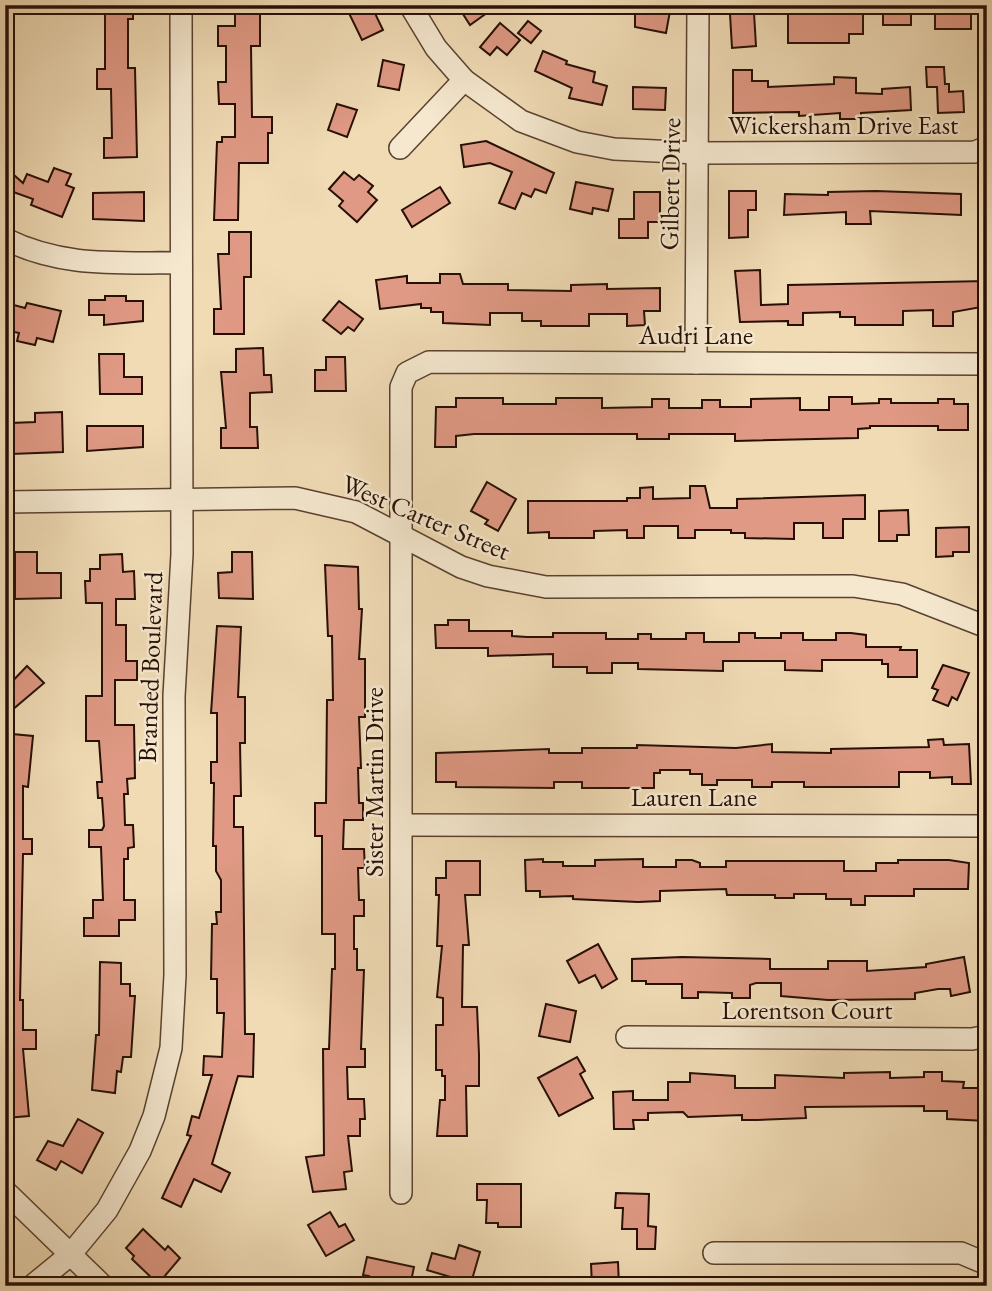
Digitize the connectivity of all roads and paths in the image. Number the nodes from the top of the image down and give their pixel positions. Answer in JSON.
{"nodes":[{"id":1,"x":181,"y":5,"type":"edge"},
{"id":2,"x":411,"y":5,"type":"edge"},
{"id":3,"x":698,"y":5,"type":"edge"},
{"id":4,"x":464,"y":80,"type":"junction"},
{"id":5,"x":987,"y":147,"type":"edge"},
{"id":6,"x":400,"y":148,"type":"dead end"},
{"id":7,"x":698,"y":153,"type":"junction"},
{"id":8,"x":5,"y":239,"type":"edge"},
{"id":9,"x":181,"y":263,"type":"junction"},
{"id":10,"x":696,"y":363,"type":"junction"},
{"id":11,"x":987,"y":363,"type":"edge"},
{"id":12,"x":407,"y":373,"type":"joint"},
{"id":13,"x":181,"y":499,"type":"junction"},
{"id":14,"x":5,"y":502,"type":"edge"},
{"id":15,"x":403,"y":534,"type":"junction"},
{"id":16,"x":987,"y":627,"type":"edge"},
{"id":17,"x":402,"y":825,"type":"junction"},
{"id":18,"x":987,"y":825,"type":"edge"},
{"id":19,"x":987,"y":1036,"type":"edge"},
{"id":20,"x":627,"y":1037,"type":"dead end"},
{"id":21,"x":5,"y":1191,"type":"edge"},
{"id":22,"x":401,"y":1193,"type":"dead end"},
{"id":23,"x":714,"y":1253,"type":"dead end"},
{"id":24,"x":70,"y":1255,"type":"junction"},
{"id":25,"x":987,"y":1264,"type":"edge"},
{"id":26,"x":32,"y":1286,"type":"edge"},
{"id":27,"x":103,"y":1286,"type":"edge"}],
"edges":[{"from":1,"to":9,"type":"street","name":"Branded Boulevard"},
{"from":2,"to":4,"type":"street","name":"Wickersham Drive East"},
{"from":3,"to":7,"type":"street","name":"Gilbert Drive"},
{"from":4,"to":6,"type":"street"},
{"from":4,"to":7,"type":"street","name":"Wickersham Drive East"},
{"from":5,"to":7,"type":"street","name":"Wickersham Drive East"},
{"from":7,"to":10,"type":"street","name":"Gilbert Drive"},
{"from":8,"to":9,"type":"street"},
{"from":9,"to":13,"type":"street","name":"Branded Boulevard"},
{"from":10,"to":11,"type":"street","name":"Audri Lane"},
{"from":10,"to":12,"type":"street","name":"Audri Lane"},
{"from":12,"to":15,"type":"street","name":"Sister Martin Drive"},
{"from":13,"to":14,"type":"street","name":"West Carter Street"},
{"from":13,"to":15,"type":"street","name":"West Carter Street"},
{"from":13,"to":24,"type":"street","name":"Branded Boulevard"},
{"from":15,"to":16,"type":"street","name":"West Carter Street"},
{"from":15,"to":17,"type":"street","name":"Sister Martin Drive"},
{"from":17,"to":18,"type":"street","name":"Lauren Lane"},
{"from":17,"to":22,"type":"street","name":"Sister Martin Drive"},
{"from":19,"to":20,"type":"street","name":"Lorentson Court"},
{"from":21,"to":24,"type":"street"},
{"from":23,"to":25,"type":"street"},
{"from":24,"to":26,"type":"street","name":"Branded Boulevard"},
{"from":24,"to":27,"type":"street"}]}
